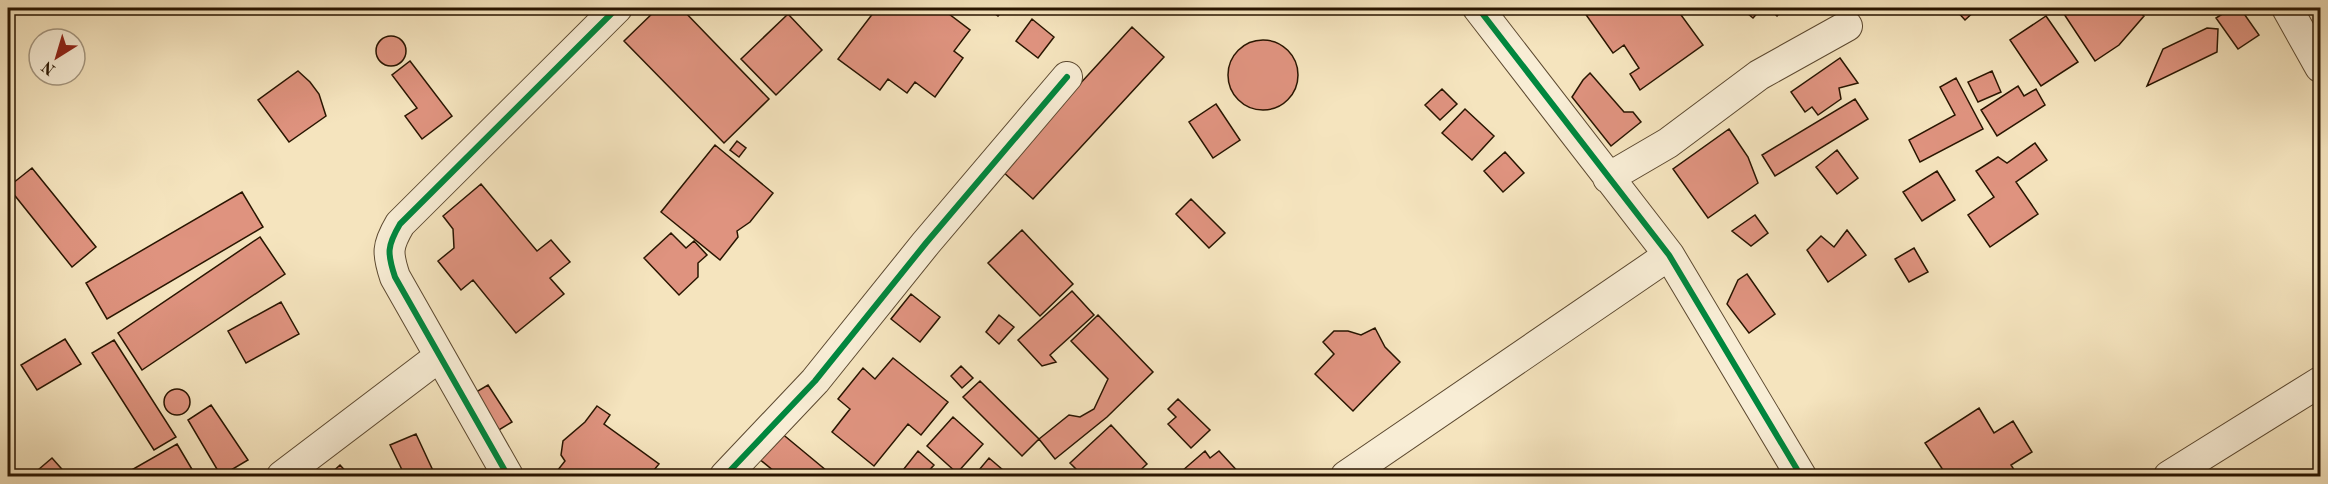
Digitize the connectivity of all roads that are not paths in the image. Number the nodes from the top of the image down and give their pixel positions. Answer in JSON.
{"nodes":[{"id":1,"x":617,"y":8,"type":"edge"},
{"id":2,"x":1478,"y":8,"type":"edge"},
{"id":3,"x":2288,"y":8,"type":"edge"},
{"id":4,"x":1847,"y":26,"type":"dead end"},
{"id":5,"x":2320,"y":67,"type":"edge"},
{"id":6,"x":1067,"y":77,"type":"dead end"},
{"id":7,"x":1608,"y":178,"type":"junction"},
{"id":8,"x":1669,"y":255,"type":"junction"},
{"id":9,"x":440,"y":356,"type":"junction"},
{"id":10,"x":2320,"y":382,"type":"edge"},
{"id":11,"x":282,"y":477,"type":"edge"},
{"id":12,"x":508,"y":477,"type":"edge"},
{"id":13,"x":725,"y":477,"type":"edge"},
{"id":14,"x":1346,"y":477,"type":"edge"},
{"id":15,"x":1801,"y":477,"type":"edge"},
{"id":16,"x":2169,"y":477,"type":"edge"}],
"edges":[{"from":1,"to":9,"type":"street"},
{"from":2,"to":7,"type":"street"},
{"from":3,"to":5,"type":"street"},
{"from":4,"to":7,"type":"street"},
{"from":6,"to":13,"type":"street"},
{"from":7,"to":8,"type":"street"},
{"from":8,"to":14,"type":"street"},
{"from":8,"to":15,"type":"street"},
{"from":9,"to":11,"type":"street"},
{"from":9,"to":12,"type":"street"},
{"from":10,"to":16,"type":"street"}]}
